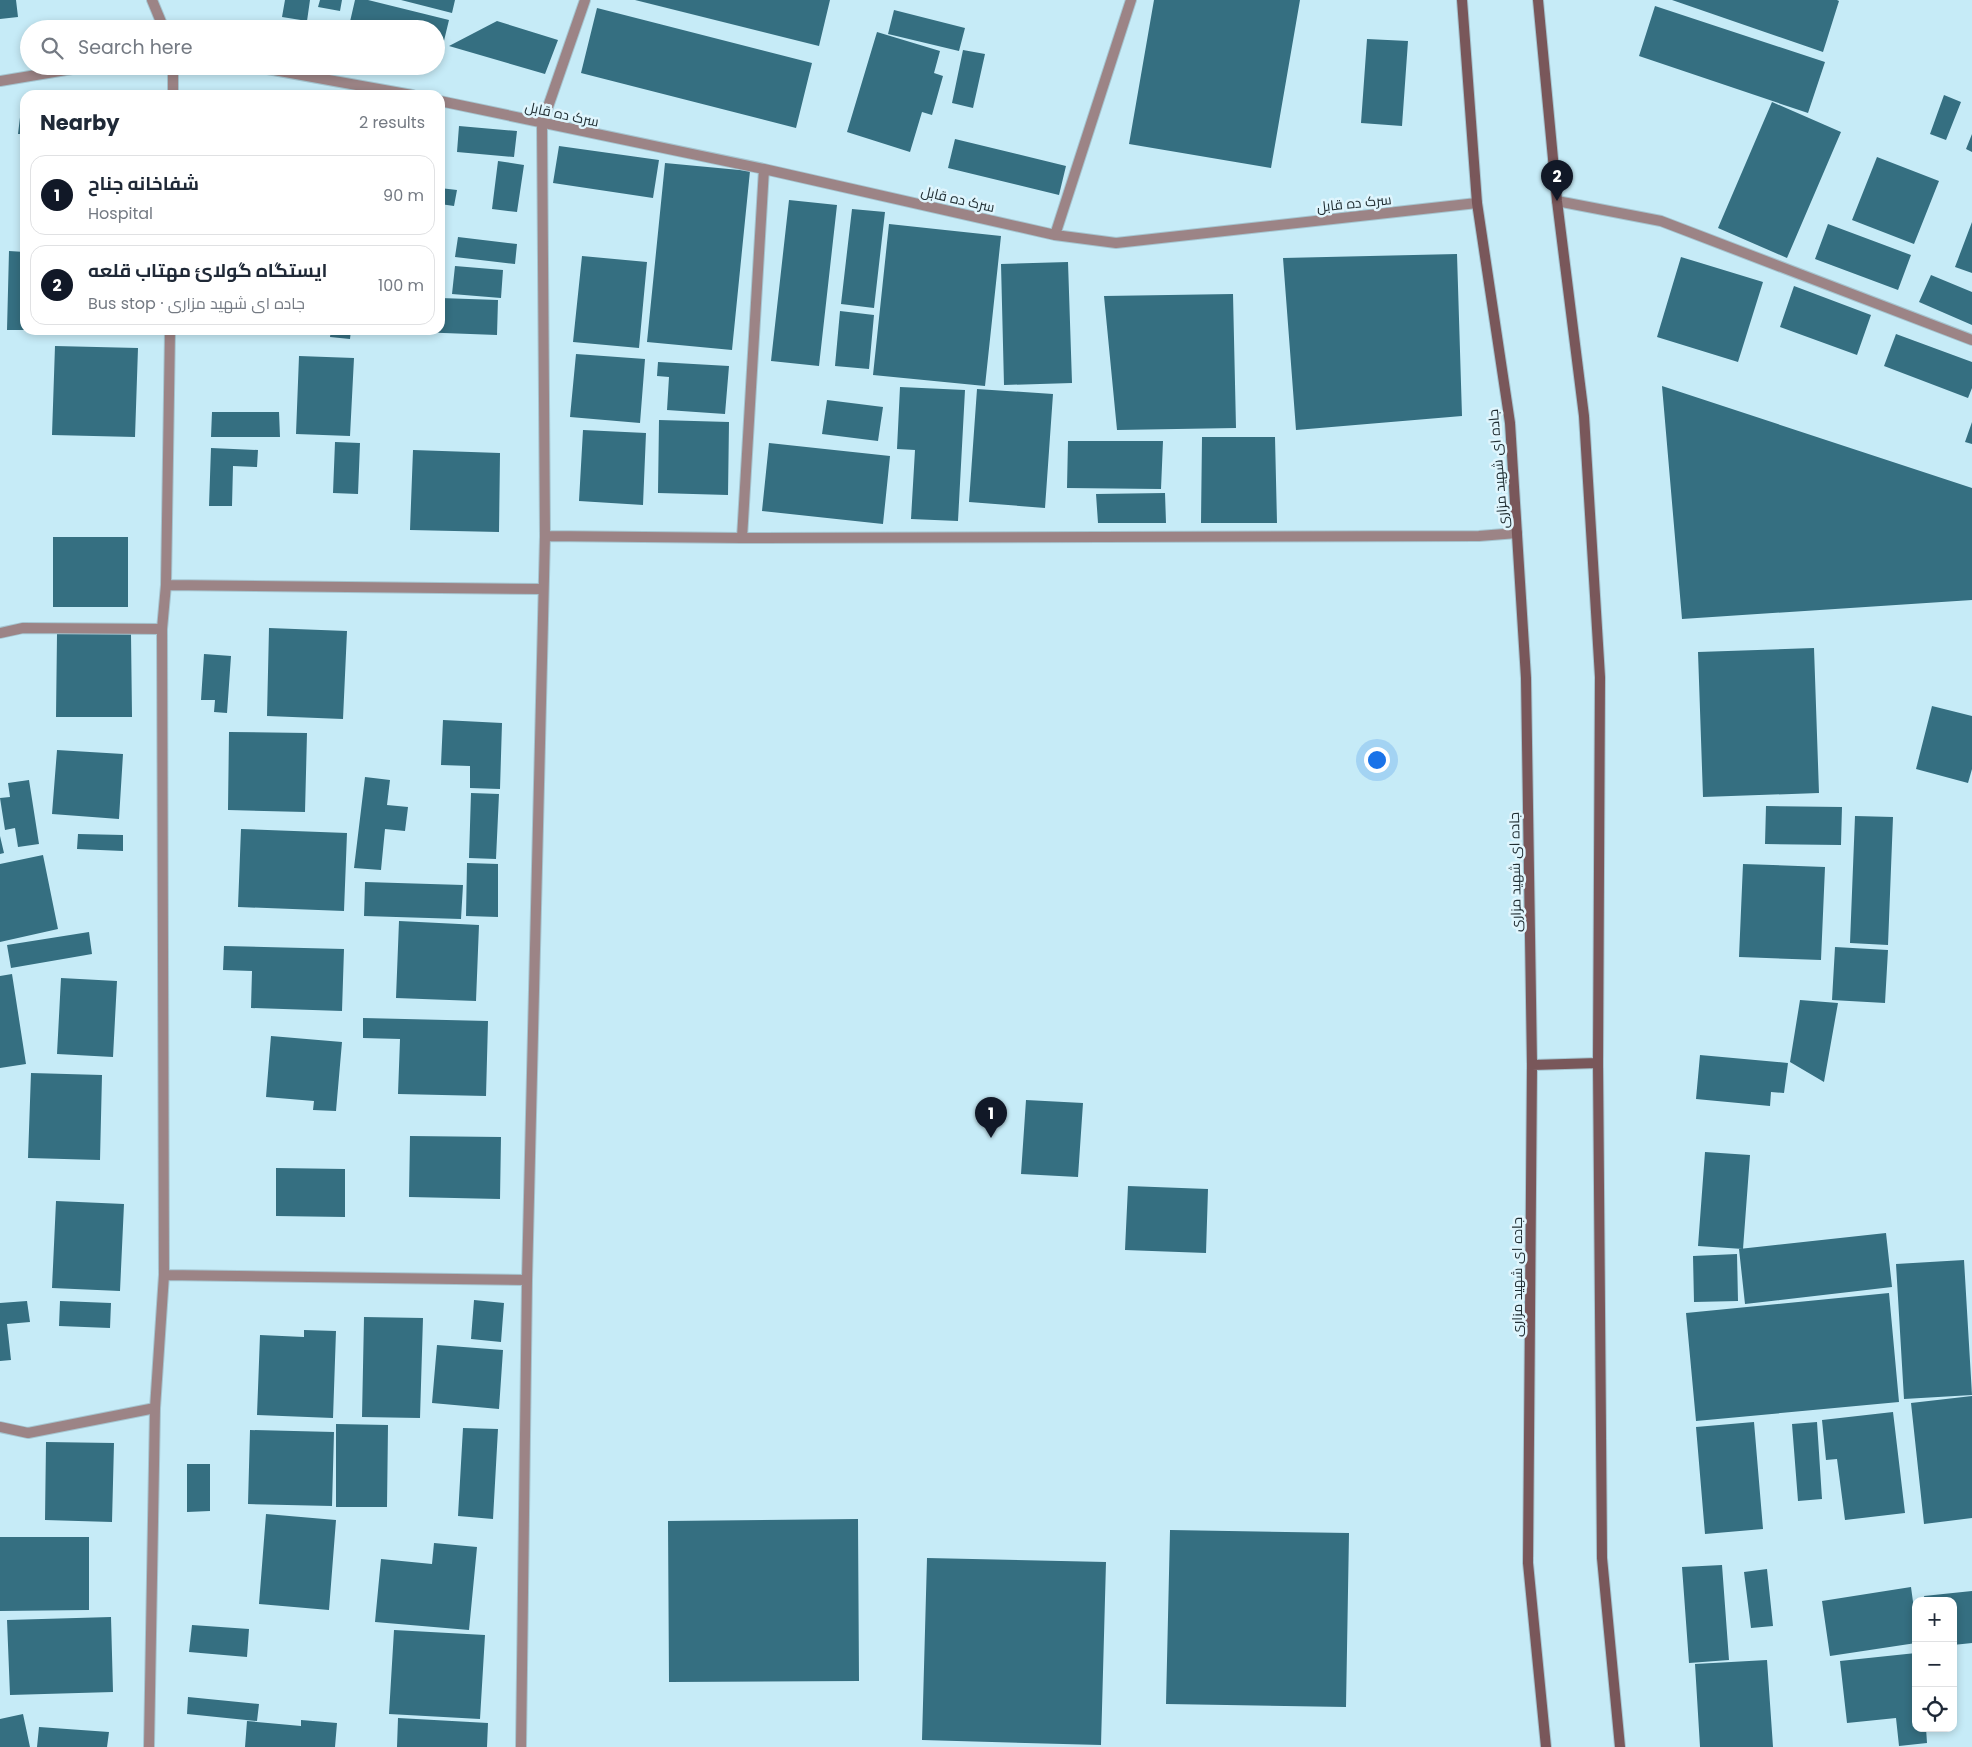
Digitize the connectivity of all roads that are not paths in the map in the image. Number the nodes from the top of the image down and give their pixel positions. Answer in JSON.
{"nodes":[{"id":1,"x":152,"y":0,"type":"edge"},
{"id":2,"x":585,"y":0,"type":"edge"},
{"id":3,"x":1131,"y":0,"type":"edge"},
{"id":4,"x":1462,"y":0,"type":"edge"},
{"id":5,"x":1538,"y":0,"type":"edge"},
{"id":6,"x":160,"y":20,"type":"edge"},
{"id":7,"x":36,"y":75,"type":"edge"},
{"id":8,"x":173,"y":75,"type":"edge"},
{"id":9,"x":302,"y":75,"type":"edge"},
{"id":10,"x":0,"y":81,"type":"edge"},
{"id":11,"x":173,"y":90,"type":"edge"},
{"id":12,"x":384,"y":90,"type":"edge"},
{"id":13,"x":445,"y":102,"type":"edge"},
{"id":14,"x":542,"y":124,"type":"junction"},
{"id":15,"x":764,"y":169,"type":"junction"},
{"id":16,"x":1557,"y":201,"type":"junction"},
{"id":17,"x":1477,"y":203,"type":"junction"},
{"id":18,"x":1056,"y":235,"type":"junction"},
{"id":19,"x":170,"y":335,"type":"edge"},
{"id":20,"x":1972,"y":340,"type":"edge"},
{"id":21,"x":1517,"y":533,"type":"junction"},
{"id":22,"x":544,"y":536,"type":"junction"},
{"id":23,"x":742,"y":538,"type":"junction"},
{"id":24,"x":166,"y":585,"type":"junction"},
{"id":25,"x":543,"y":588,"type":"junction"},
{"id":26,"x":162,"y":629,"type":"junction"},
{"id":27,"x":0,"y":633,"type":"edge"},
{"id":28,"x":1598,"y":1063,"type":"junction"},
{"id":29,"x":1532,"y":1065,"type":"junction"},
{"id":30,"x":164,"y":1275,"type":"junction"},
{"id":31,"x":527,"y":1280,"type":"junction"},
{"id":32,"x":155,"y":1408,"type":"junction"},
{"id":33,"x":0,"y":1427,"type":"edge"},
{"id":34,"x":149,"y":1747,"type":"edge"},
{"id":35,"x":521,"y":1747,"type":"edge"},
{"id":36,"x":1546,"y":1747,"type":"edge"},
{"id":37,"x":1620,"y":1747,"type":"edge"}],
"edges":[{"from":1,"to":6,"type":"street"},
{"from":2,"to":14,"type":"street"},
{"from":3,"to":18,"type":"street"},
{"from":4,"to":17,"type":"main road","name":"جاده ای شهید مزاری"},
{"from":5,"to":16,"type":"main road"},
{"from":7,"to":10,"type":"street"},
{"from":8,"to":11,"type":"street"},
{"from":9,"to":12,"type":"street"},
{"from":13,"to":14,"type":"street","name":"سرک ده قابل"},
{"from":14,"to":15,"type":"street","name":"سرک ده قابل"},
{"from":14,"to":22,"type":"street"},
{"from":15,"to":18,"type":"street","name":"سرک ده قابل"},
{"from":15,"to":23,"type":"street"},
{"from":16,"to":20,"type":"street"},
{"from":16,"to":28,"type":"main road"},
{"from":17,"to":18,"type":"street","name":"سرک ده قابل"},
{"from":17,"to":21,"type":"main road","name":"جاده ای شهید مزاری"},
{"from":19,"to":24,"type":"street"},
{"from":21,"to":23,"type":"street"},
{"from":21,"to":29,"type":"main road","name":"جاده ای شهید مزاری"},
{"from":22,"to":23,"type":"street"},
{"from":22,"to":25,"type":"street"},
{"from":24,"to":25,"type":"street"},
{"from":24,"to":26,"type":"street"},
{"from":25,"to":31,"type":"street"},
{"from":26,"to":27,"type":"street"},
{"from":26,"to":30,"type":"street"},
{"from":28,"to":29,"type":"main road"},
{"from":28,"to":37,"type":"main road"},
{"from":29,"to":36,"type":"main road","name":"جاده ای شهید مزاری"},
{"from":30,"to":31,"type":"street"},
{"from":30,"to":32,"type":"street"},
{"from":31,"to":35,"type":"street"},
{"from":32,"to":33,"type":"street"},
{"from":32,"to":34,"type":"street"}]}
